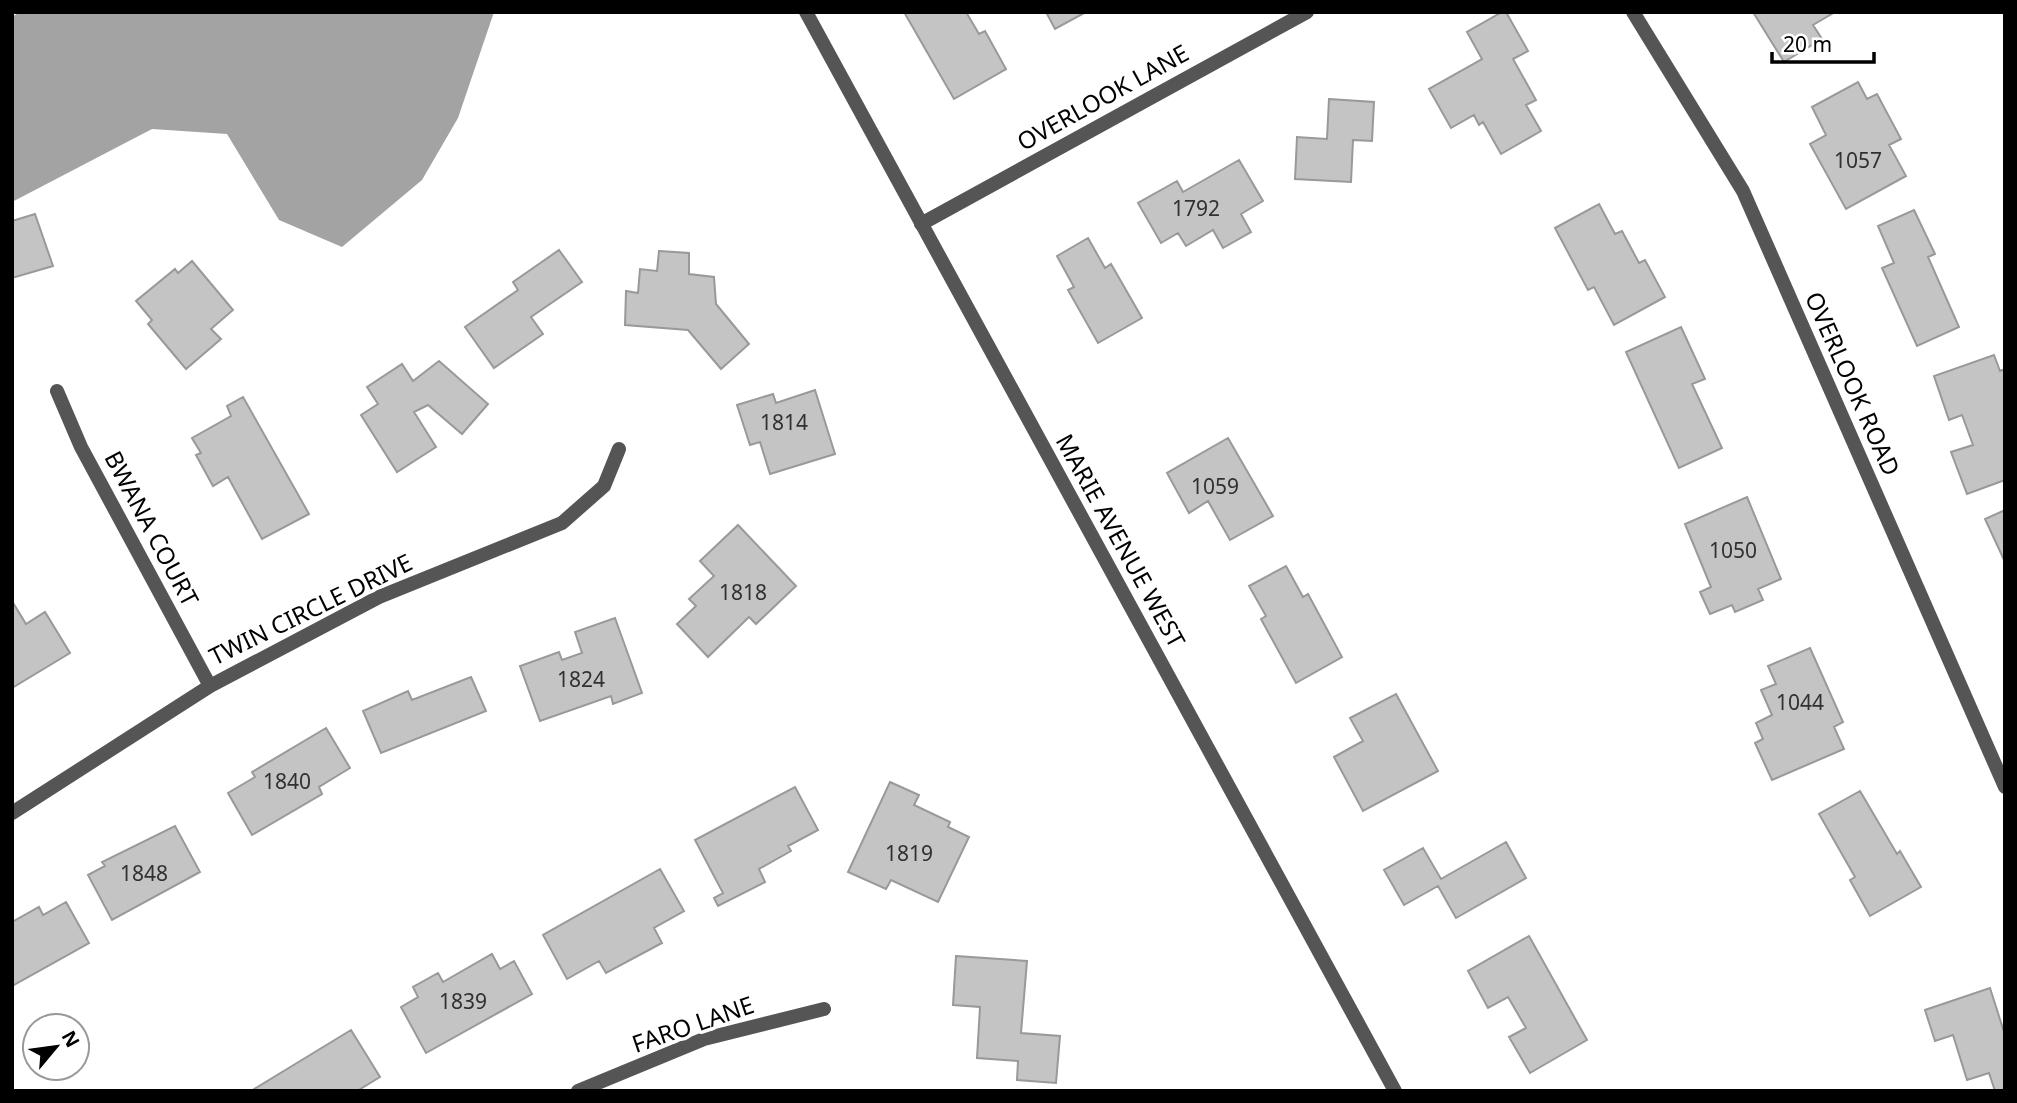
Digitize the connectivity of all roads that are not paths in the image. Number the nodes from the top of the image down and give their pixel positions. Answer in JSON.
{"nodes":[{"id":1,"x":806,"y":12,"type":"edge"},
{"id":2,"x":1307,"y":12,"type":"edge"},
{"id":3,"x":1633,"y":12,"type":"edge"},
{"id":4,"x":921,"y":224,"type":"junction"},
{"id":5,"x":57,"y":391,"type":"dead end"},
{"id":6,"x":619,"y":449,"type":"dead end"},
{"id":7,"x":210,"y":686,"type":"junction"},
{"id":8,"x":2005,"y":787,"type":"edge"},
{"id":9,"x":12,"y":813,"type":"edge"},
{"id":10,"x":824,"y":1009,"type":"dead end"},
{"id":11,"x":578,"y":1091,"type":"edge"},
{"id":12,"x":1395,"y":1091,"type":"edge"}],
"edges":[{"from":1,"to":4,"type":"street","name":"MARIE AVENUE WEST"},
{"from":2,"to":4,"type":"street","name":"OVERLOOK LANE"},
{"from":3,"to":8,"type":"street","name":"OVERLOOK ROAD"},
{"from":4,"to":12,"type":"street","name":"MARIE AVENUE WEST"},
{"from":5,"to":7,"type":"street","name":"BWANA COURT"},
{"from":6,"to":7,"type":"street","name":"TWIN CIRCLE DRIVE"},
{"from":7,"to":9,"type":"street","name":"TWIN CIRCLE DRIVE"},
{"from":10,"to":11,"type":"street","name":"FARO LANE"}]}
